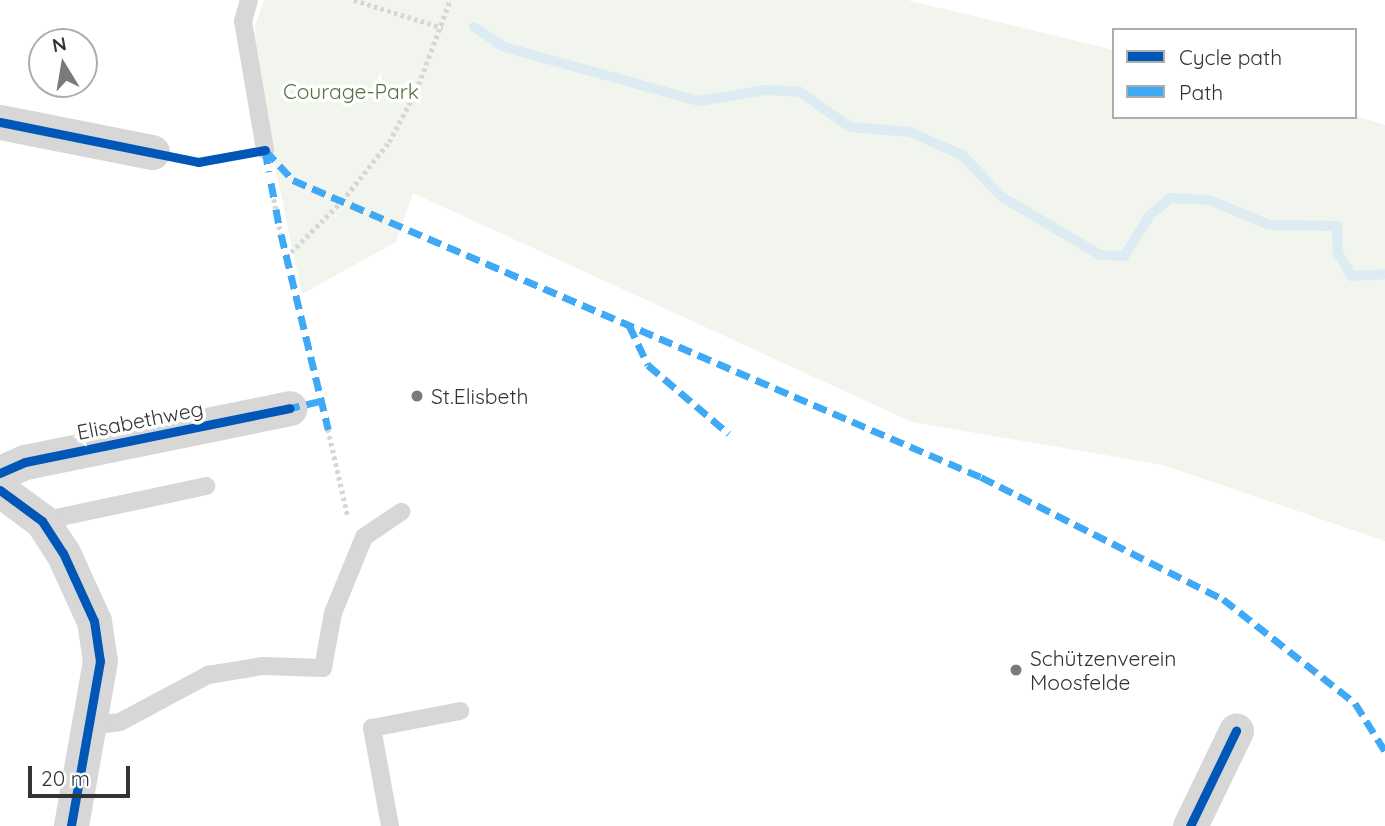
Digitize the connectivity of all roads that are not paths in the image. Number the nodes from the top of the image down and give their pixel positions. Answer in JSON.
{"nodes":[{"id":1,"x":249,"y":0,"type":"edge"},
{"id":2,"x":0,"y":122,"type":"edge"},
{"id":3,"x":265,"y":150,"type":"dead end"},
{"id":4,"x":152,"y":152,"type":"dead end"},
{"id":5,"x":290,"y":408,"type":"dead end"},
{"id":6,"x":0,"y":473,"type":"edge"},
{"id":7,"x":206,"y":486,"type":"dead end"},
{"id":8,"x":0,"y":490,"type":"edge"},
{"id":9,"x":401,"y":512,"type":"dead end"},
{"id":10,"x":42,"y":521,"type":"junction"},
{"id":11,"x":460,"y":711,"type":"dead end"},
{"id":12,"x":91,"y":726,"type":"junction"},
{"id":13,"x":1236,"y":731,"type":"dead end"},
{"id":14,"x":71,"y":826,"type":"edge"},
{"id":15,"x":390,"y":826,"type":"edge"},
{"id":16,"x":1191,"y":826,"type":"edge"}],
"edges":[{"from":1,"to":3,"type":"lane"},
{"from":2,"to":4,"type":"street"},
{"from":5,"to":6,"type":"street","name":"Elisabethweg"},
{"from":7,"to":10,"type":"lane"},
{"from":8,"to":10,"type":"street"},
{"from":9,"to":12,"type":"lane"},
{"from":10,"to":12,"type":"street"},
{"from":11,"to":15,"type":"lane"},
{"from":12,"to":14,"type":"street"},
{"from":13,"to":16,"type":"street"}]}
